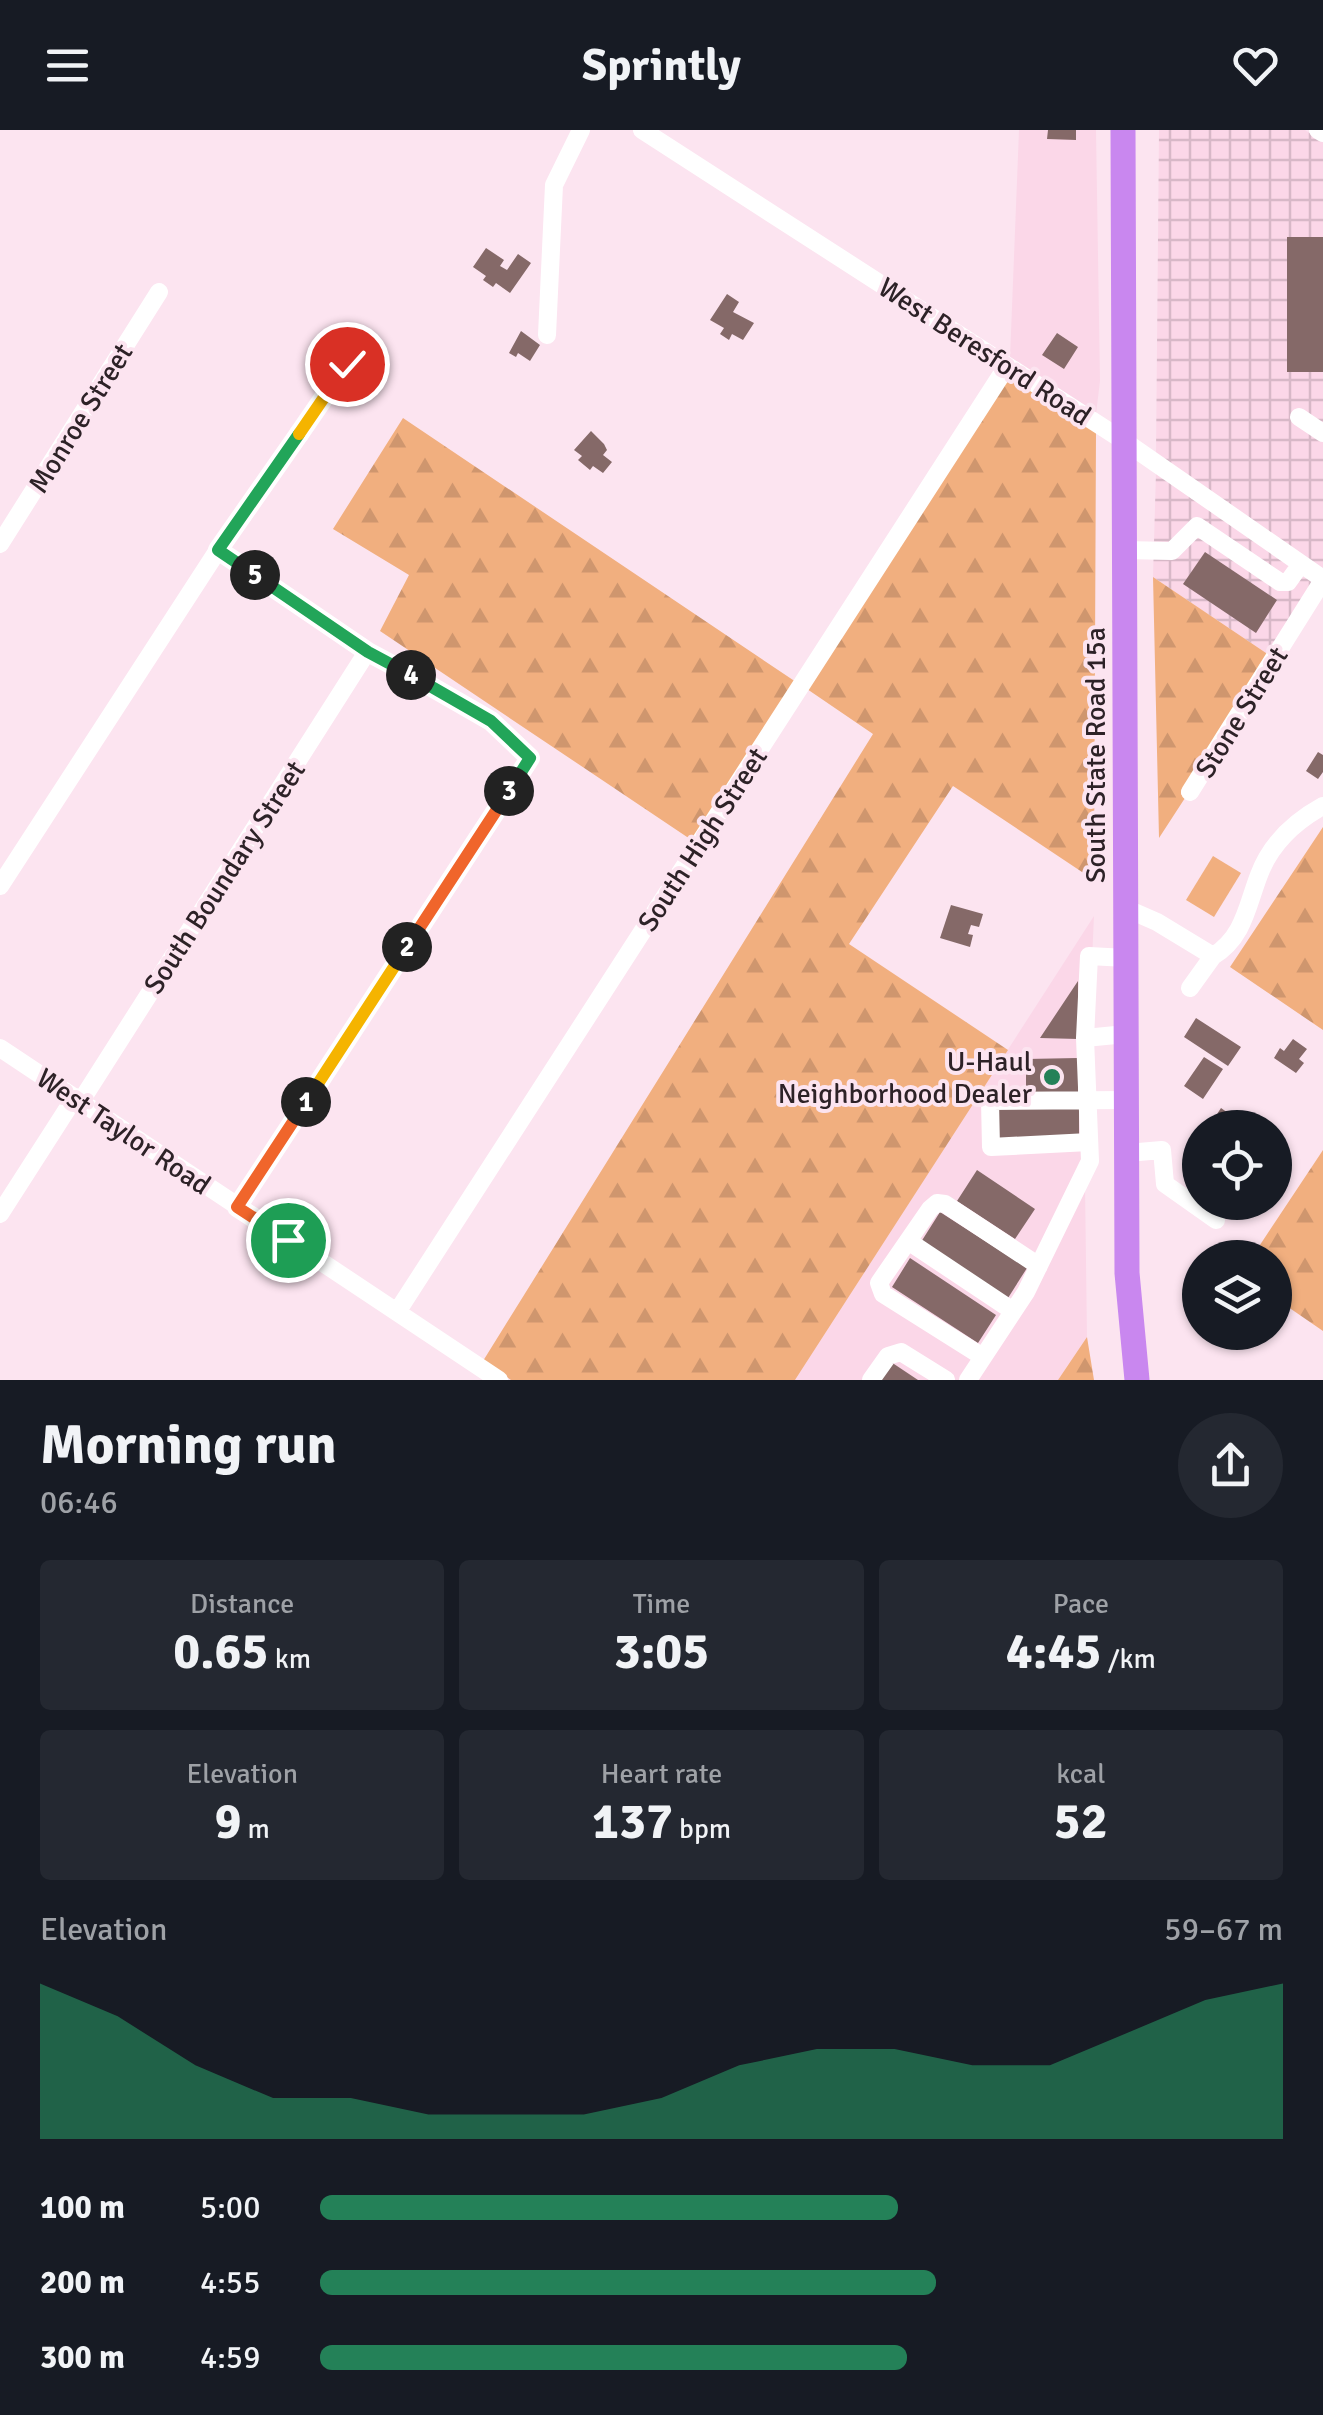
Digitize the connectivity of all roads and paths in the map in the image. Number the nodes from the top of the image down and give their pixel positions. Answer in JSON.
{"nodes":[{"id":1,"x":581,"y":130,"type":"edge"},
{"id":2,"x":642,"y":130,"type":"edge"},
{"id":3,"x":1123,"y":130,"type":"edge"},
{"id":4,"x":160,"y":292,"type":"dead end"},
{"id":5,"x":547,"y":335,"type":"dead end"},
{"id":6,"x":347,"y":364,"type":"dead end"},
{"id":7,"x":1008,"y":366,"type":"junction"},
{"id":8,"x":1299,"y":416,"type":"dead end"},
{"id":9,"x":1323,"y":433,"type":"edge"},
{"id":10,"x":1124,"y":441,"type":"junction"},
{"id":11,"x":1216,"y":505,"type":"junction"},
{"id":12,"x":1201,"y":528,"type":"junction"},
{"id":13,"x":0,"y":544,"type":"edge"},
{"id":14,"x":218,"y":550,"type":"junction"},
{"id":15,"x":1124,"y":550,"type":"junction"},
{"id":16,"x":1317,"y":571,"type":"edge"},
{"id":17,"x":368,"y":652,"type":"junction"},
{"id":18,"x":530,"y":758,"type":"joint"},
{"id":19,"x":1190,"y":792,"type":"dead end"},
{"id":20,"x":1323,"y":806,"type":"edge"},
{"id":21,"x":0,"y":886,"type":"edge"},
{"id":22,"x":1126,"y":908,"type":"junction"},
{"id":23,"x":1213,"y":956,"type":"junction"},
{"id":24,"x":1126,"y":958,"type":"junction"},
{"id":25,"x":1190,"y":988,"type":"dead end"},
{"id":26,"x":1126,"y":1034,"type":"junction"},
{"id":27,"x":1086,"y":1038,"type":"junction"},
{"id":28,"x":0,"y":1048,"type":"edge"},
{"id":29,"x":78,"y":1099,"type":"junction"},
{"id":30,"x":1126,"y":1100,"type":"junction"},
{"id":31,"x":1088,"y":1102,"type":"junction"},
{"id":32,"x":1089,"y":1142,"type":"junction"},
{"id":33,"x":1126,"y":1153,"type":"junction"},
{"id":34,"x":1182,"y":1196,"type":"edge"},
{"id":35,"x":237,"y":1207,"type":"junction"},
{"id":36,"x":0,"y":1214,"type":"edge"},
{"id":37,"x":908,"y":1241,"type":"junction"},
{"id":38,"x":1038,"y":1266,"type":"junction"},
{"id":39,"x":1014,"y":1311,"type":"junction"},
{"id":40,"x":396,"y":1312,"type":"junction"},
{"id":41,"x":983,"y":1357,"type":"junction"},
{"id":42,"x":498,"y":1380,"type":"edge"},
{"id":43,"x":870,"y":1380,"type":"edge"},
{"id":44,"x":946,"y":1380,"type":"edge"},
{"id":45,"x":968,"y":1380,"type":"edge"},
{"id":46,"x":1137,"y":1380,"type":"edge"}],
"edges":[{"from":1,"to":5,"type":"street"},
{"from":2,"to":7,"type":"street","name":"West Beresford Road"},
{"from":3,"to":10,"type":"highway","name":"South State Road 15a"},
{"from":4,"to":13,"type":"street","name":"Monroe Street"},
{"from":6,"to":14,"type":"street"},
{"from":7,"to":10,"type":"street","name":"West Beresford Road"},
{"from":7,"to":40,"type":"street","name":"South High Street"},
{"from":8,"to":9,"type":"street"},
{"from":10,"to":11,"type":"street","name":"West Beresford Road"},
{"from":10,"to":15,"type":"highway","name":"South State Road 15a"},
{"from":11,"to":12,"type":"street"},
{"from":11,"to":16,"type":"street","name":"West Beresford Road"},
{"from":12,"to":15,"type":"street"},
{"from":12,"to":16,"type":"street"},
{"from":14,"to":17,"type":"street"},
{"from":14,"to":21,"type":"street"},
{"from":15,"to":22,"type":"highway","name":"South State Road 15a"},
{"from":16,"to":19,"type":"street","name":"Stone Street"},
{"from":17,"to":18,"type":"path"},
{"from":17,"to":29,"type":"street","name":"South Boundary Street"},
{"from":18,"to":35,"type":"street"},
{"from":20,"to":23,"type":"street"},
{"from":22,"to":23,"type":"street"},
{"from":22,"to":24,"type":"highway","name":"South State Road 15a"},
{"from":23,"to":25,"type":"street"},
{"from":24,"to":26,"type":"highway","name":"South State Road 15a"},
{"from":24,"to":27,"type":"street"},
{"from":26,"to":27,"type":"street"},
{"from":26,"to":30,"type":"highway","name":"South State Road 15a"},
{"from":27,"to":31,"type":"street"},
{"from":28,"to":29,"type":"street","name":"West Taylor Road"},
{"from":29,"to":35,"type":"street","name":"West Taylor Road"},
{"from":29,"to":36,"type":"street","name":"South Boundary Street"},
{"from":30,"to":31,"type":"street"},
{"from":30,"to":33,"type":"highway","name":"South State Road 15a"},
{"from":31,"to":32,"type":"street"},
{"from":31,"to":32,"type":"street"},
{"from":32,"to":38,"type":"street"},
{"from":33,"to":34,"type":"street"},
{"from":33,"to":46,"type":"highway","name":"South State Road 15a"},
{"from":35,"to":40,"type":"street","name":"West Taylor Road"},
{"from":37,"to":38,"type":"street"},
{"from":37,"to":39,"type":"street"},
{"from":37,"to":41,"type":"street"},
{"from":38,"to":39,"type":"street"},
{"from":39,"to":41,"type":"street"},
{"from":40,"to":42,"type":"street","name":"West Taylor Road"},
{"from":41,"to":45,"type":"street"},
{"from":43,"to":44,"type":"street"}]}
